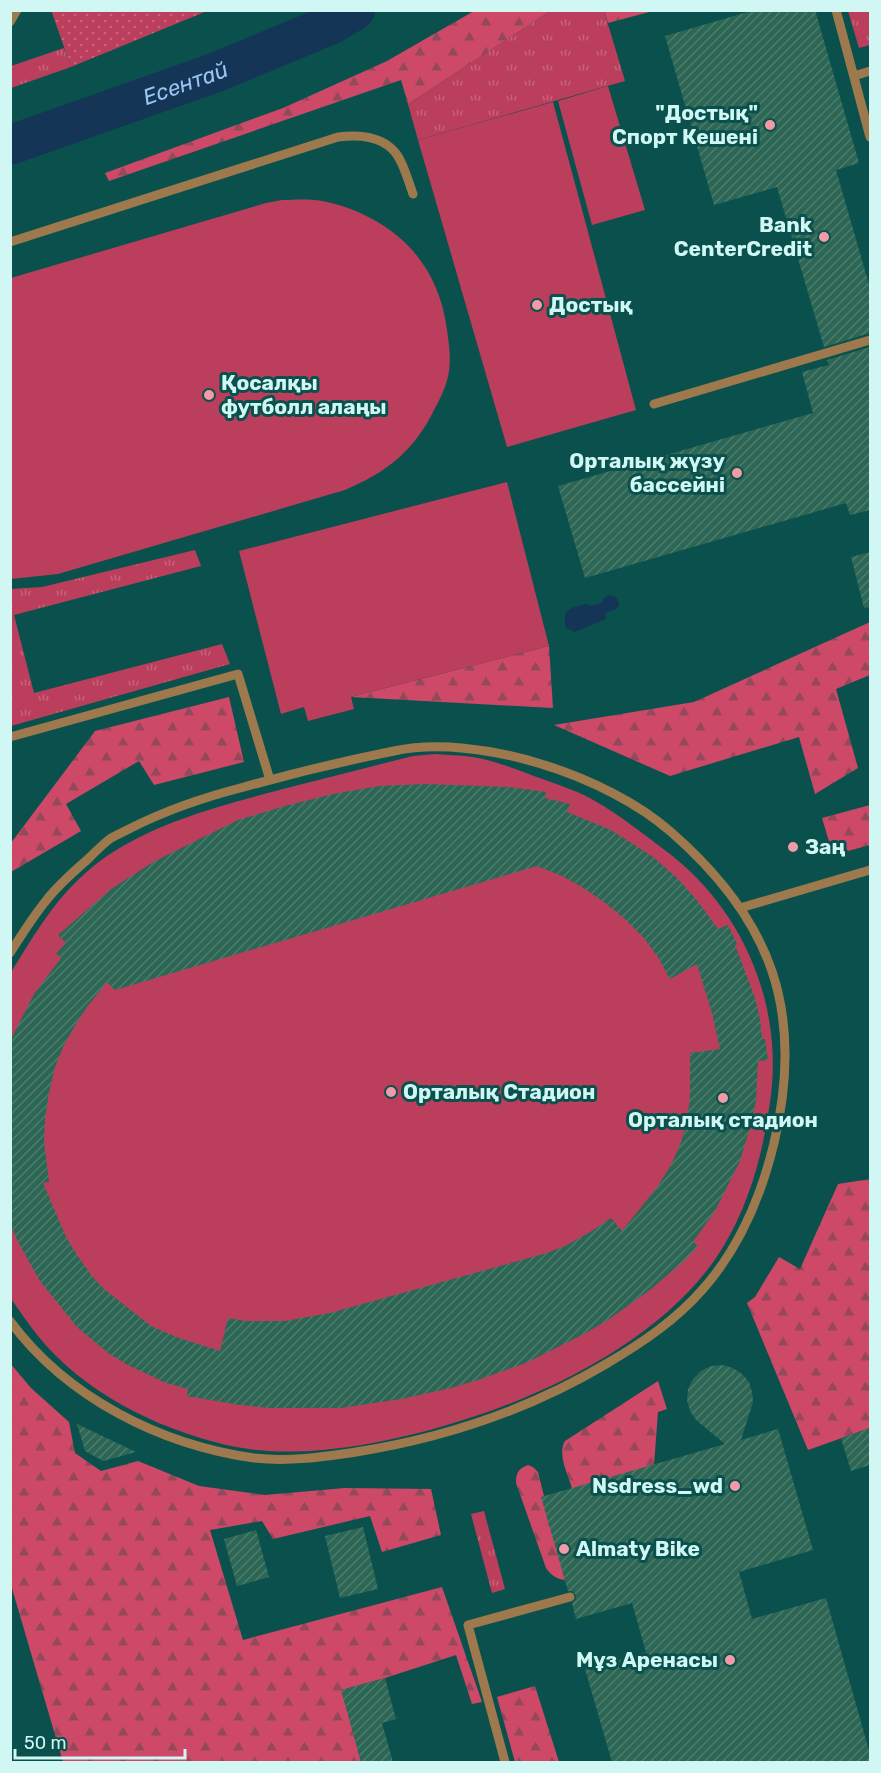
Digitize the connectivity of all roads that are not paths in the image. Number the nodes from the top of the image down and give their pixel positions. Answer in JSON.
{"nodes":[{"id":1,"x":17,"y":10,"type":"edge"},
{"id":2,"x":836,"y":10,"type":"edge"},
{"id":3,"x":10,"y":22,"type":"edge"},
{"id":4,"x":870,"y":72,"type":"edge"},
{"id":5,"x":854,"y":76,"type":"junction"},
{"id":6,"x":870,"y":137,"type":"edge"},
{"id":7,"x":413,"y":194,"type":"dead end"},
{"id":8,"x":10,"y":242,"type":"edge"},
{"id":9,"x":870,"y":340,"type":"edge"},
{"id":10,"x":654,"y":404,"type":"dead end"},
{"id":11,"x":10,"y":737,"type":"edge"},
{"id":12,"x":270,"y":780,"type":"junction"},
{"id":13,"x":870,"y":870,"type":"edge"},
{"id":14,"x":740,"y":908,"type":"junction"},
{"id":15,"x":10,"y":953,"type":"edge"},
{"id":16,"x":10,"y":1321,"type":"edge"},
{"id":17,"x":570,"y":1597,"type":"dead end"},
{"id":18,"x":505,"y":1762,"type":"edge"}],
"edges":[{"from":1,"to":3,"type":"lane"},
{"from":2,"to":5,"type":"lane"},
{"from":4,"to":5,"type":"lane"},
{"from":5,"to":6,"type":"lane"},
{"from":7,"to":8,"type":"lane"},
{"from":9,"to":10,"type":"lane"},
{"from":11,"to":12,"type":"lane"},
{"from":12,"to":14,"type":"lane"},
{"from":12,"to":15,"type":"lane"},
{"from":13,"to":14,"type":"lane"},
{"from":14,"to":16,"type":"lane"},
{"from":17,"to":18,"type":"lane"}]}
